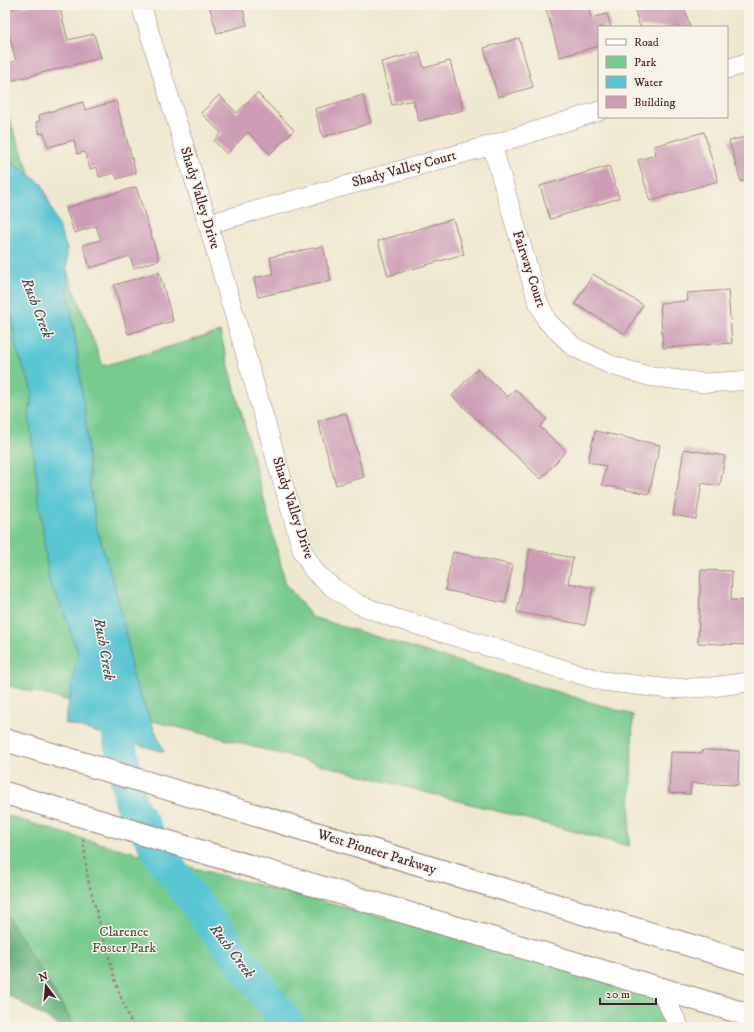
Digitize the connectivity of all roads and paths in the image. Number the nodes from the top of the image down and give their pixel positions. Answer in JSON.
{"nodes":[{"id":1,"x":141,"y":5,"type":"edge"},
{"id":2,"x":749,"y":62,"type":"edge"},
{"id":3,"x":728,"y":69,"type":"edge"},
{"id":4,"x":598,"y":111,"type":"edge"},
{"id":5,"x":492,"y":145,"type":"junction"},
{"id":6,"x":208,"y":224,"type":"junction"},
{"id":7,"x":749,"y":380,"type":"edge"},
{"id":8,"x":749,"y":682,"type":"edge"},
{"id":9,"x":5,"y":740,"type":"edge"},
{"id":10,"x":5,"y":793,"type":"edge"},
{"id":11,"x":83,"y":839,"type":"dead end"},
{"id":12,"x":749,"y":963,"type":"edge"},
{"id":13,"x":660,"y":988,"type":"junction"},
{"id":14,"x":749,"y":1015,"type":"edge"},
{"id":15,"x":133,"y":1027,"type":"edge"},
{"id":16,"x":679,"y":1027,"type":"edge"}],
"edges":[{"from":1,"to":6,"type":"street","name":"Shady Valley Drive"},
{"from":2,"to":3,"type":"street"},
{"from":4,"to":5,"type":"street","name":"Shady Valley Court"},
{"from":5,"to":6,"type":"street","name":"Shady Valley Court"},
{"from":5,"to":7,"type":"street","name":"Fairway Court"},
{"from":6,"to":8,"type":"street","name":"Shady Valley Drive"},
{"from":9,"to":12,"type":"main road","name":"West Pioneer Parkway"},
{"from":10,"to":13,"type":"main road"},
{"from":11,"to":15,"type":"path"},
{"from":13,"to":14,"type":"main road"},
{"from":13,"to":16,"type":"street"}]}
